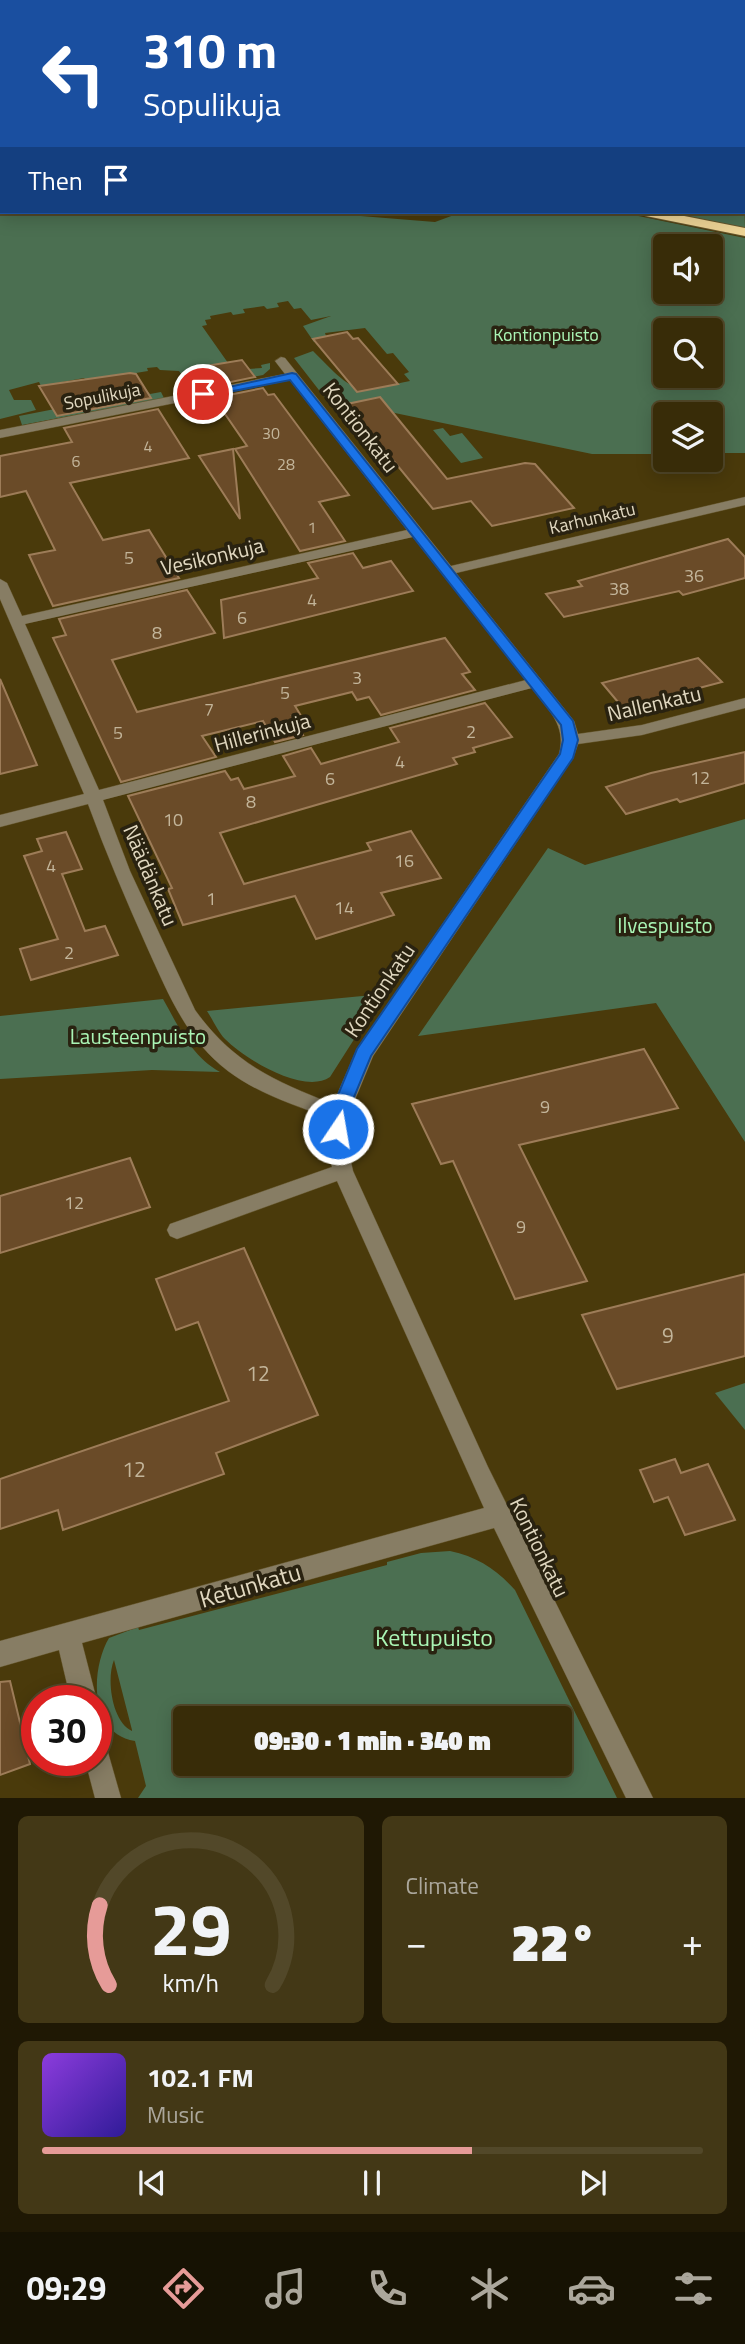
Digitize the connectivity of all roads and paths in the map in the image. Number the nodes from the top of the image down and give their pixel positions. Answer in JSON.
{"nodes":[{"id":1,"x":656,"y":214,"type":"edge"},
{"id":2,"x":745,"y":232,"type":"edge"},
{"id":3,"x":287,"y":368,"type":"joint"},
{"id":4,"x":0,"y":434,"type":"edge"},
{"id":5,"x":745,"y":501,"type":"edge"},
{"id":6,"x":415,"y":532,"type":"junction"},
{"id":7,"x":448,"y":571,"type":"junction"},
{"id":8,"x":0,"y":583,"type":"edge"},
{"id":9,"x":18,"y":621,"type":"junction"},
{"id":10,"x":534,"y":684,"type":"junction"},
{"id":11,"x":745,"y":703,"type":"edge"},
{"id":12,"x":571,"y":740,"type":"junction"},
{"id":13,"x":94,"y":797,"type":"junction"},
{"id":14,"x":0,"y":821,"type":"edge"},
{"id":15,"x":338,"y":1114,"type":"junction"},
{"id":16,"x":343,"y":1171,"type":"junction"},
{"id":17,"x":177,"y":1230,"type":"dead end"},
{"id":18,"x":499,"y":1515,"type":"junction"},
{"id":19,"x":68,"y":1636,"type":"junction"},
{"id":20,"x":0,"y":1654,"type":"edge"},
{"id":21,"x":80,"y":1685,"type":"edge"},
{"id":22,"x":102,"y":1776,"type":"edge"},
{"id":23,"x":108,"y":1798,"type":"edge"},
{"id":24,"x":640,"y":1798,"type":"edge"}],
"edges":[{"from":1,"to":2,"type":"highway"},
{"from":3,"to":4,"type":"street","name":"Sopulikuja"},
{"from":3,"to":6,"type":"street","name":"Kontionkatu"},
{"from":5,"to":7,"type":"street","name":"Karhunkatu"},
{"from":6,"to":7,"type":"street","name":"Kontionkatu"},
{"from":6,"to":9,"type":"street","name":"Vesikonkuja"},
{"from":7,"to":10,"type":"street","name":"Kontionkatu"},
{"from":8,"to":9,"type":"street","name":"Näädänkatu"},
{"from":9,"to":13,"type":"street","name":"Näädänkatu"},
{"from":10,"to":12,"type":"street","name":"Kontionkatu"},
{"from":10,"to":13,"type":"street","name":"Hillerinkuja"},
{"from":11,"to":12,"type":"street","name":"Nallenkatu"},
{"from":12,"to":15,"type":"street","name":"Kontionkatu"},
{"from":13,"to":14,"type":"street","name":"Hillerinkuja"},
{"from":13,"to":15,"type":"street","name":"Näädänkatu"},
{"from":15,"to":16,"type":"street","name":"Kontionkatu"},
{"from":16,"to":17,"type":"street"},
{"from":16,"to":18,"type":"street","name":"Kontionkatu"},
{"from":18,"to":19,"type":"street","name":"Ketunkatu"},
{"from":18,"to":24,"type":"street","name":"Kontionkatu"},
{"from":19,"to":20,"type":"street","name":"Ketunkatu"},
{"from":19,"to":21,"type":"street"},
{"from":22,"to":23,"type":"street"}]}
